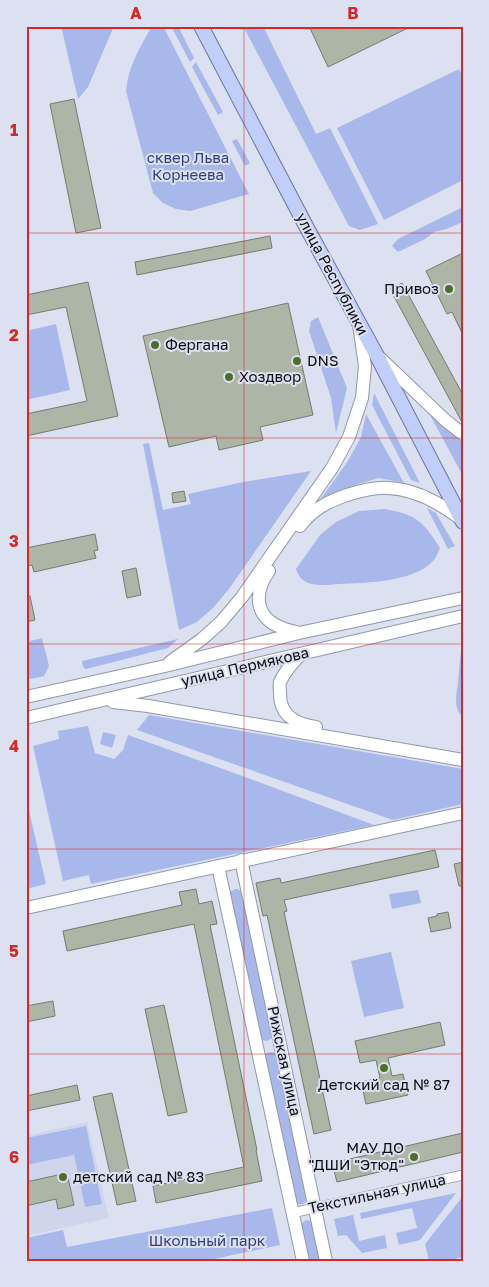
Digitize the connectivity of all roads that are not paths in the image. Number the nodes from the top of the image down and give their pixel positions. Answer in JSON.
{"nodes":[{"id":1,"x":201,"y":26,"type":"edge"},
{"id":2,"x":358,"y":322,"type":"junction"},
{"id":3,"x":376,"y":354,"type":"junction"},
{"id":4,"x":463,"y":434,"type":"edge"},
{"id":5,"x":462,"y":520,"type":"edge"},
{"id":6,"x":463,"y":598,"type":"edge"},
{"id":7,"x":463,"y":616,"type":"edge"},
{"id":8,"x":299,"y":633,"type":"junction"},
{"id":9,"x":301,"y":654,"type":"junction"},
{"id":10,"x":165,"y":666,"type":"junction"},
{"id":11,"x":26,"y":696,"type":"edge"},
{"id":12,"x":103,"y":700,"type":"junction"},
{"id":13,"x":26,"y":718,"type":"edge"},
{"id":14,"x":463,"y":752,"type":"edge"},
{"id":15,"x":463,"y":760,"type":"edge"},
{"id":16,"x":463,"y":813,"type":"edge"},
{"id":17,"x":241,"y":860,"type":"junction"},
{"id":18,"x":218,"y":866,"type":"junction"},
{"id":19,"x":26,"y":908,"type":"edge"},
{"id":20,"x":463,"y":1175,"type":"edge"},
{"id":21,"x":315,"y":1208,"type":"junction"},
{"id":22,"x":292,"y":1212,"type":"junction"},
{"id":23,"x":303,"y":1261,"type":"edge"},
{"id":24,"x":326,"y":1261,"type":"edge"}],
"edges":[{"from":1,"to":2,"type":"main road","name":"улица Республики"},
{"from":2,"to":3,"type":"main road","name":"улица Республики"},
{"from":2,"to":10,"type":"main road"},
{"from":3,"to":4,"type":"main road"},
{"from":3,"to":5,"type":"main road","name":"улица Республики"},
{"from":5,"to":8,"type":"main road"},
{"from":6,"to":8,"type":"main road","name":"улица Пермякова"},
{"from":7,"to":9,"type":"main road","name":"улица Пермякова"},
{"from":8,"to":10,"type":"main road","name":"улица Пермякова"},
{"from":9,"to":12,"type":"main road","name":"улица Пермякова"},
{"from":9,"to":14,"type":"main road"},
{"from":10,"to":11,"type":"main road","name":"улица Пермякова"},
{"from":12,"to":13,"type":"main road","name":"улица Пермякова"},
{"from":12,"to":15,"type":"main road"},
{"from":16,"to":17,"type":"main road"},
{"from":17,"to":18,"type":"main road"},
{"from":17,"to":21,"type":"main road","name":"Рижская улица"},
{"from":18,"to":19,"type":"main road"},
{"from":18,"to":22,"type":"main road","name":"Рижская улица"},
{"from":20,"to":21,"type":"street","name":"Текстильная улица"},
{"from":21,"to":22,"type":"street","name":"Текстильная улица"},
{"from":21,"to":24,"type":"main road","name":"Рижская улица"},
{"from":22,"to":23,"type":"main road","name":"Рижская улица"}]}
